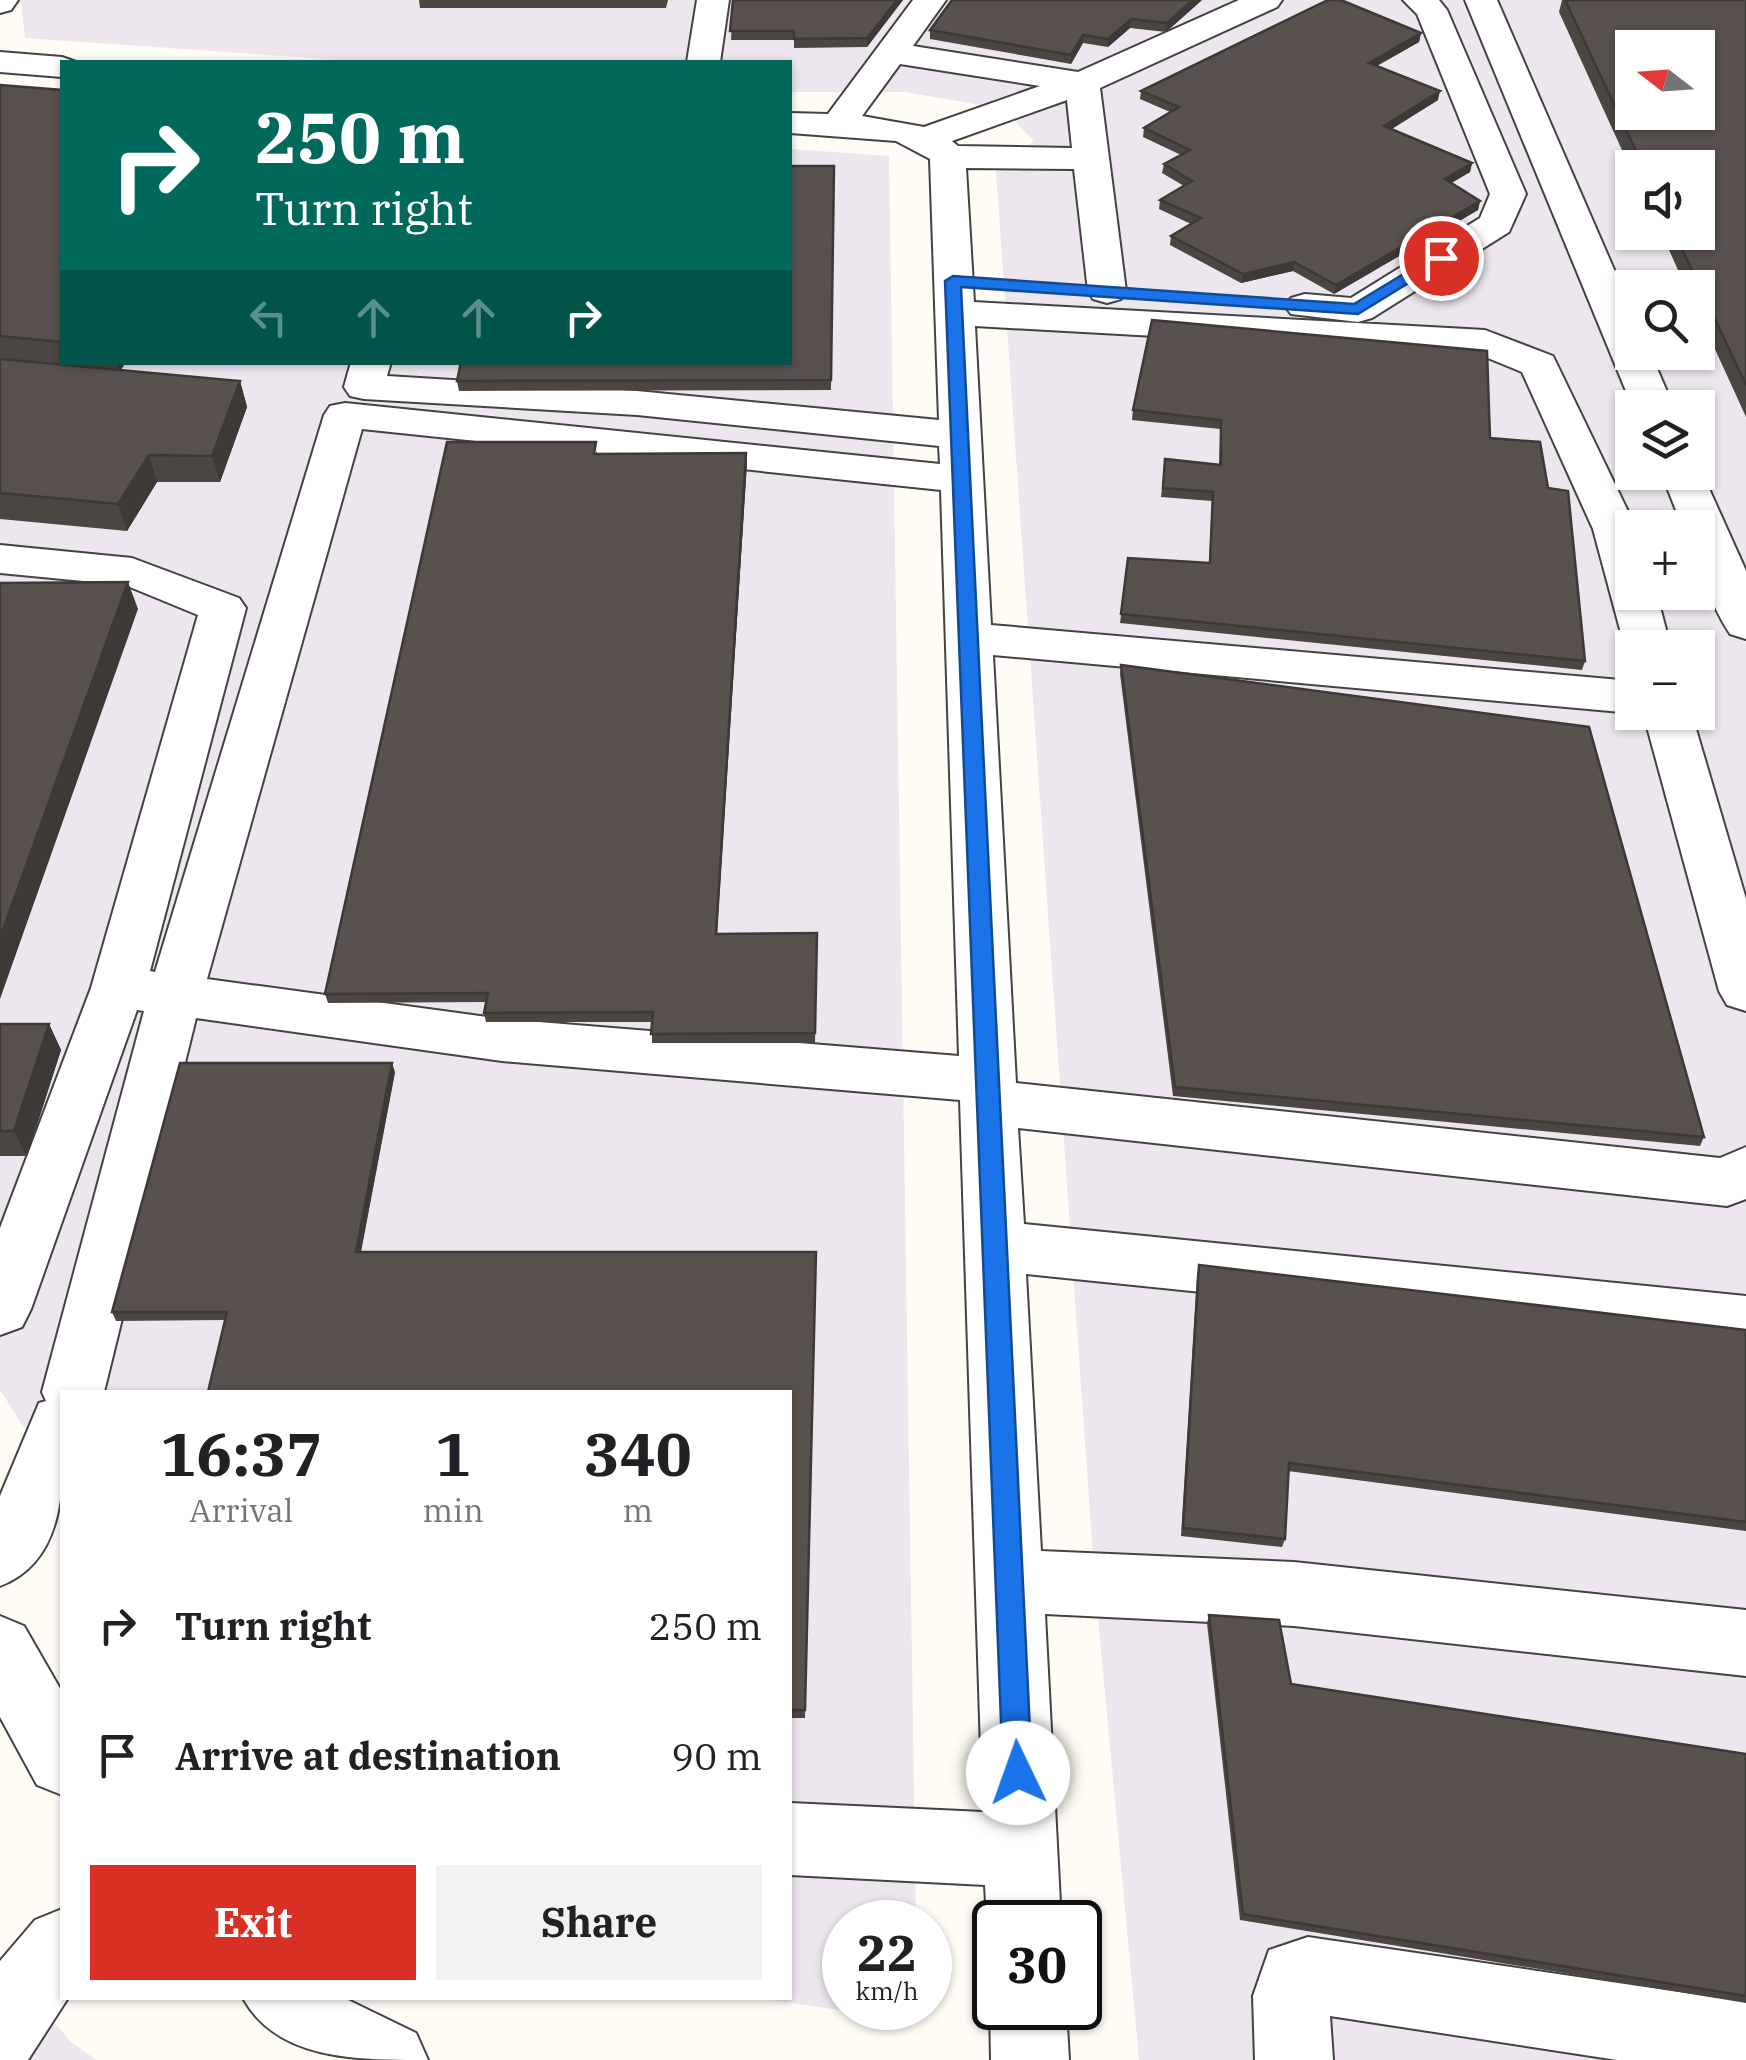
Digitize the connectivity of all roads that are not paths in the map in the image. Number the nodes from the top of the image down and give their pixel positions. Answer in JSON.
{"nodes":[{"id":1,"x":713,"y":0,"type":"edge"},
{"id":2,"x":930,"y":0,"type":"edge"},
{"id":3,"x":1266,"y":0,"type":"edge"},
{"id":4,"x":1419,"y":0,"type":"edge"},
{"id":5,"x":1481,"y":0,"type":"edge"},
{"id":6,"x":891,"y":52,"type":"junction"},
{"id":7,"x":704,"y":60,"type":"edge"},
{"id":8,"x":0,"y":62,"type":"edge"},
{"id":9,"x":60,"y":67,"type":"edge"},
{"id":10,"x":1082,"y":83,"type":"junction"},
{"id":11,"x":802,"y":125,"type":"edge"},
{"id":12,"x":938,"y":148,"type":"junction"},
{"id":13,"x":1092,"y":159,"type":"junction"},
{"id":14,"x":1107,"y":291,"type":"junction"},
{"id":15,"x":954,"y":297,"type":"junction"},
{"id":16,"x":370,"y":365,"type":"edge"},
{"id":17,"x":1646,"y":390,"type":"edge"},
{"id":18,"x":961,"y":457,"type":"junction"},
{"id":19,"x":1690,"y":490,"type":"edge"},
{"id":20,"x":1615,"y":529,"type":"edge"},
{"id":21,"x":0,"y":558,"type":"edge"},
{"id":22,"x":1746,"y":624,"type":"edge"},
{"id":23,"x":968,"y":638,"type":"junction"},
{"id":24,"x":1615,"y":695,"type":"edge"},
{"id":25,"x":1672,"y":730,"type":"edge"},
{"id":26,"x":118,"y":988,"type":"junction"},
{"id":27,"x":1746,"y":990,"type":"edge"},
{"id":28,"x":176,"y":995,"type":"junction"},
{"id":29,"x":988,"y":1091,"type":"junction"},
{"id":30,"x":1746,"y":1171,"type":"edge"},
{"id":31,"x":995,"y":1246,"type":"junction"},
{"id":32,"x":0,"y":1309,"type":"edge"},
{"id":33,"x":1746,"y":1322,"type":"edge"},
{"id":34,"x":74,"y":1390,"type":"edge"},
{"id":35,"x":60,"y":1428,"type":"edge"},
{"id":36,"x":0,"y":1555,"type":"edge"},
{"id":37,"x":1009,"y":1581,"type":"junction"},
{"id":38,"x":1746,"y":1643,"type":"edge"},
{"id":39,"x":0,"y":1649,"type":"edge"},
{"id":40,"x":60,"y":1756,"type":"edge"},
{"id":41,"x":792,"y":1839,"type":"edge"},
{"id":42,"x":1021,"y":1850,"type":"junction"},
{"id":43,"x":1023,"y":1900,"type":"edge"},
{"id":44,"x":60,"y":1949,"type":"edge"},
{"id":45,"x":284,"y":2000,"type":"edge"},
{"id":46,"x":1029,"y":2030,"type":"edge"},
{"id":47,"x":0,"y":2034,"type":"edge"},
{"id":48,"x":1746,"y":2041,"type":"edge"},
{"id":49,"x":389,"y":2060,"type":"edge"},
{"id":50,"x":1030,"y":2060,"type":"edge"},
{"id":51,"x":1294,"y":2060,"type":"edge"}],
"edges":[{"from":1,"to":7,"type":"street"},
{"from":2,"to":6,"type":"street"},
{"from":3,"to":10,"type":"street"},
{"from":4,"to":14,"type":"street"},
{"from":5,"to":17,"type":"street"},
{"from":6,"to":10,"type":"street"},
{"from":6,"to":11,"type":"street"},
{"from":8,"to":9,"type":"street"},
{"from":10,"to":12,"type":"street"},
{"from":10,"to":13,"type":"street"},
{"from":11,"to":12,"type":"street"},
{"from":12,"to":13,"type":"street"},
{"from":12,"to":15,"type":"street"},
{"from":13,"to":14,"type":"street"},
{"from":14,"to":15,"type":"street"},
{"from":15,"to":18,"type":"street"},
{"from":15,"to":20,"type":"street"},
{"from":16,"to":18,"type":"street"},
{"from":18,"to":23,"type":"street"},
{"from":18,"to":28,"type":"street"},
{"from":19,"to":22,"type":"street"},
{"from":21,"to":26,"type":"street"},
{"from":23,"to":24,"type":"street"},
{"from":23,"to":29,"type":"street"},
{"from":25,"to":27,"type":"street"},
{"from":26,"to":28,"type":"street"},
{"from":26,"to":32,"type":"street"},
{"from":28,"to":29,"type":"street"},
{"from":28,"to":34,"type":"street"},
{"from":29,"to":30,"type":"street"},
{"from":29,"to":31,"type":"street"},
{"from":31,"to":33,"type":"street"},
{"from":31,"to":37,"type":"street"},
{"from":35,"to":36,"type":"street"},
{"from":37,"to":38,"type":"street"},
{"from":37,"to":42,"type":"street"},
{"from":39,"to":40,"type":"street"},
{"from":41,"to":42,"type":"street"},
{"from":42,"to":43,"type":"street"},
{"from":44,"to":47,"type":"street"},
{"from":45,"to":49,"type":"street"},
{"from":46,"to":50,"type":"street"},
{"from":48,"to":51,"type":"street"}]}
